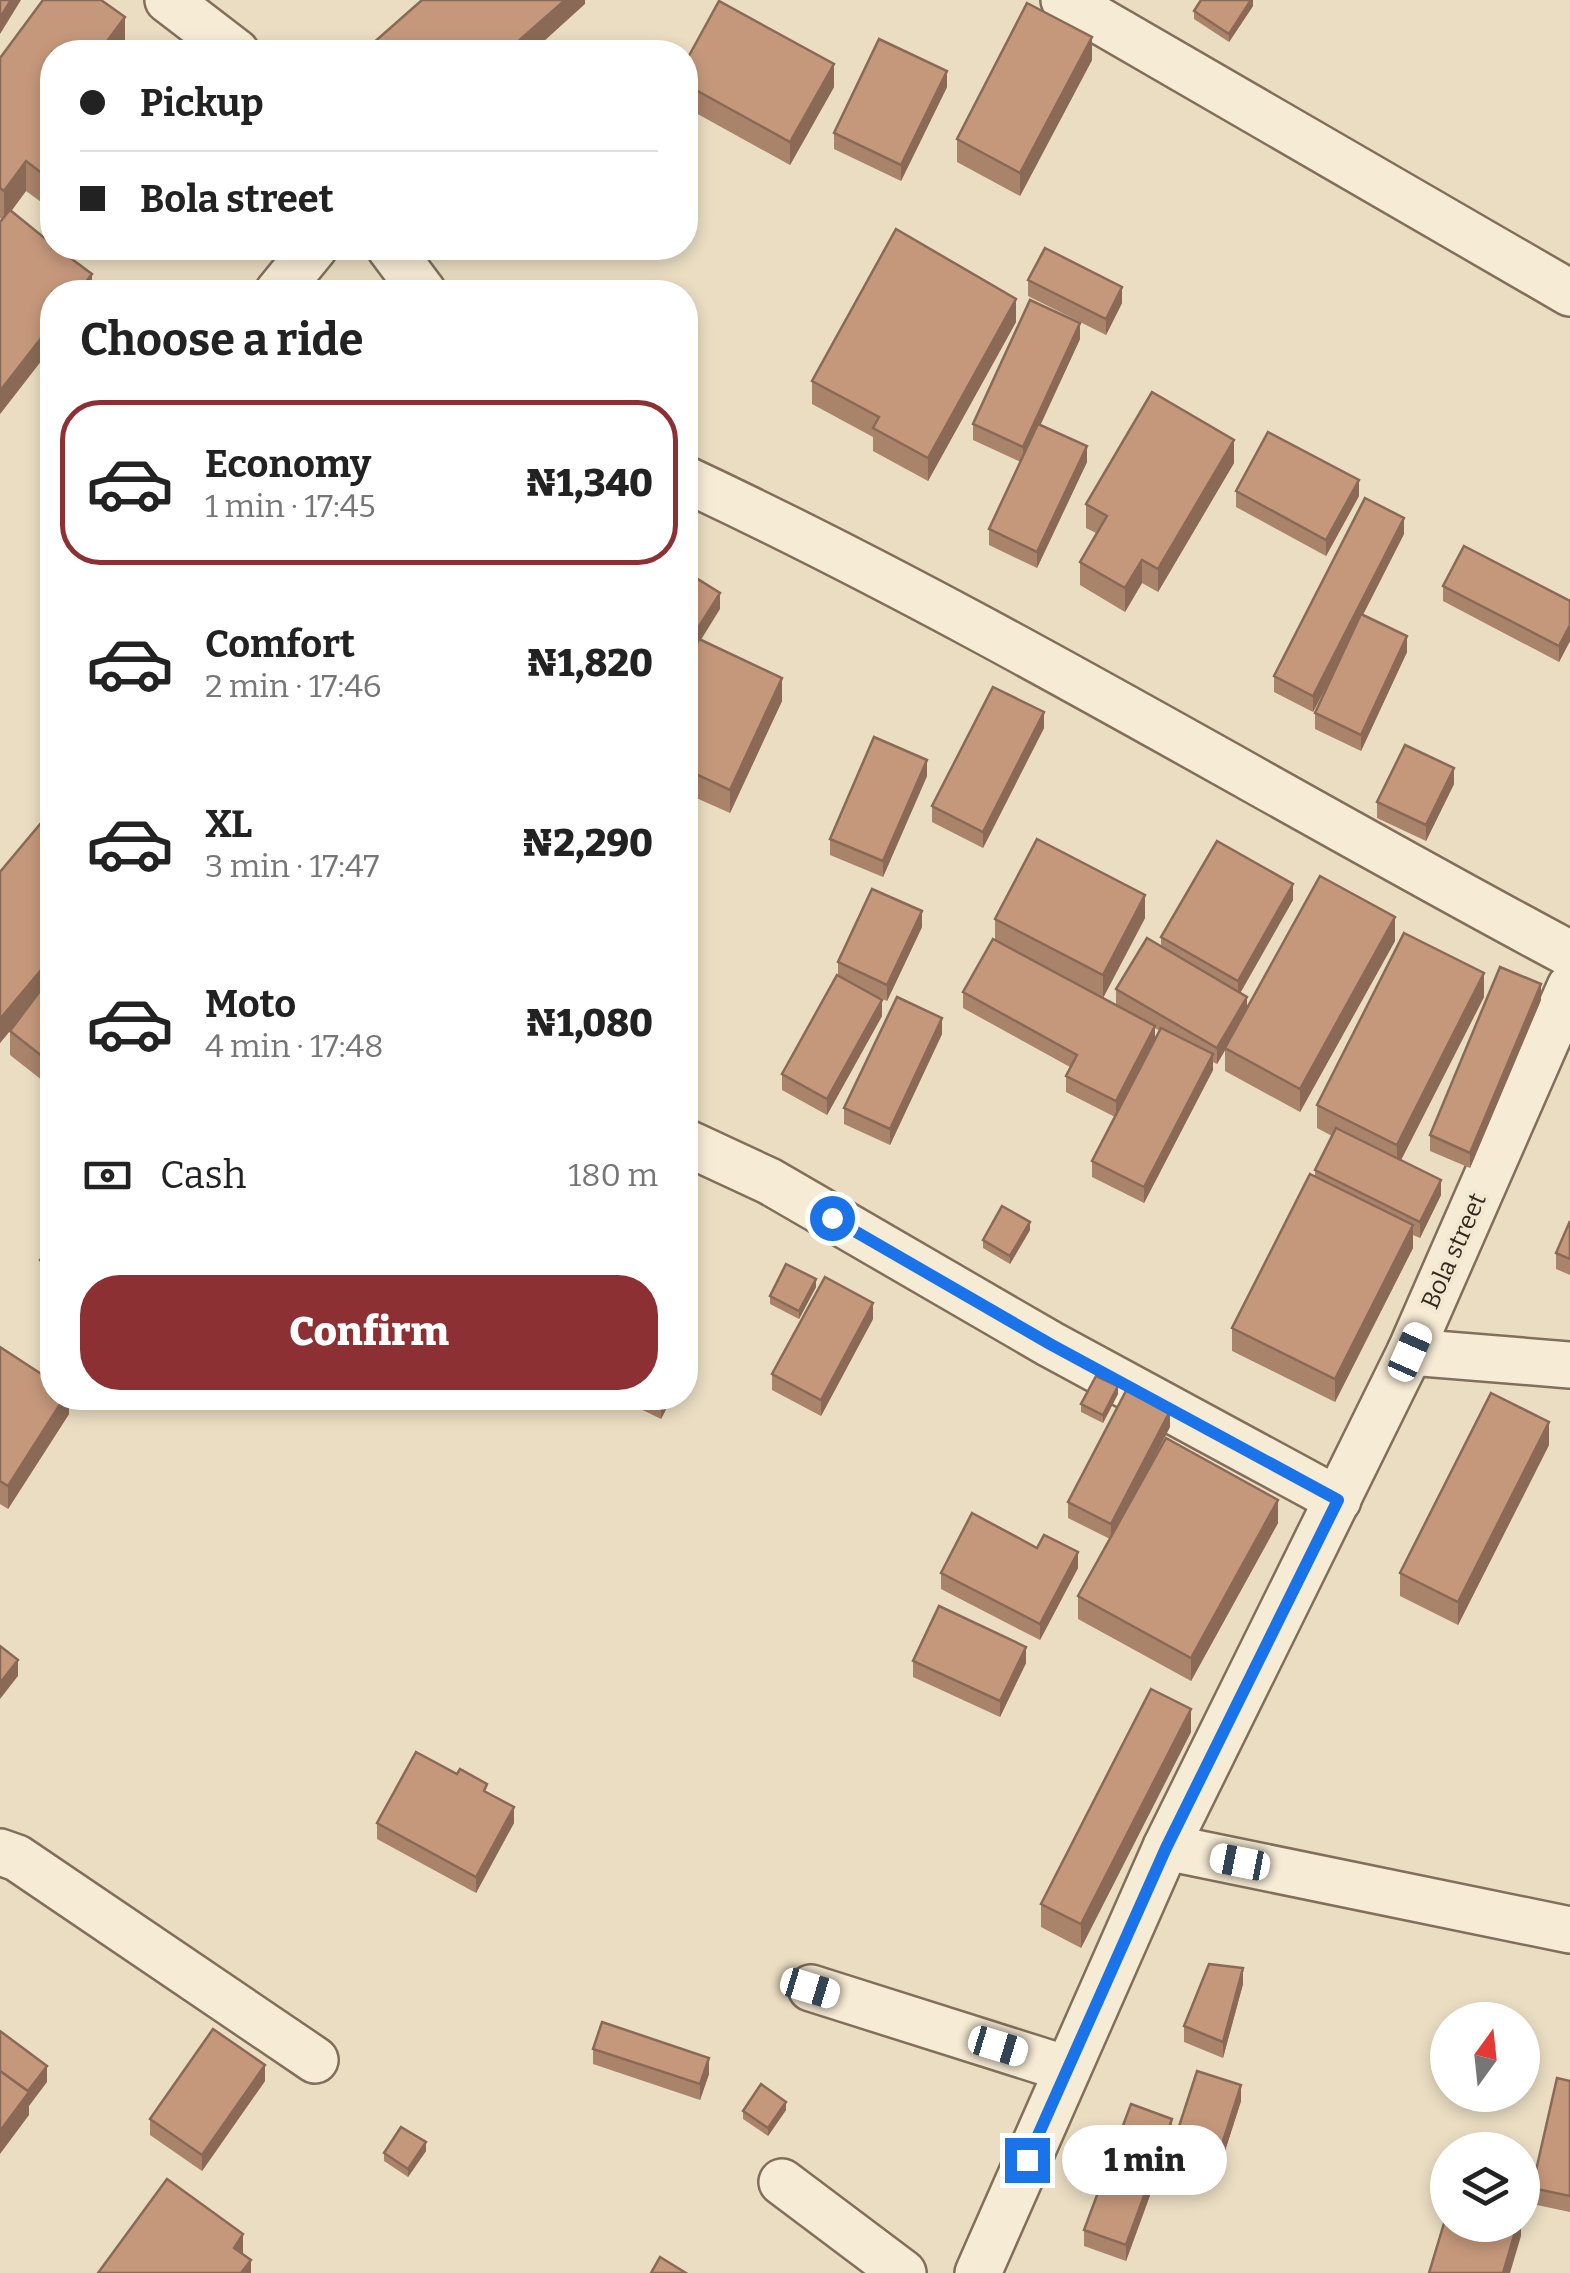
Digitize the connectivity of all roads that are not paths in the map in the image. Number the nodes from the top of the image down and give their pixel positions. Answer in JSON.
{"nodes":[{"id":1,"x":168,"y":0,"type":"edge"},
{"id":2,"x":1064,"y":0,"type":"edge"},
{"id":3,"x":220,"y":40,"type":"edge"},
{"id":4,"x":304,"y":260,"type":"edge"},
{"id":5,"x":288,"y":280,"type":"edge"},
{"id":6,"x":1570,"y":293,"type":"edge"},
{"id":7,"x":698,"y":485,"type":"edge"},
{"id":8,"x":1570,"y":954,"type":"edge"},
{"id":9,"x":1570,"y":987,"type":"edge"},
{"id":10,"x":698,"y":1148,"type":"edge"},
{"id":11,"x":1410,"y":1352,"type":"junction"},
{"id":12,"x":1570,"y":1365,"type":"edge"},
{"id":13,"x":1338,"y":1500,"type":"junction"},
{"id":14,"x":1166,"y":1848,"type":"junction"},
{"id":15,"x":0,"y":1852,"type":"edge"},
{"id":16,"x":1570,"y":1930,"type":"edge"},
{"id":17,"x":810,"y":1988,"type":"dead end"},
{"id":18,"x":314,"y":2060,"type":"dead end"},
{"id":19,"x":1067,"y":2069,"type":"junction"},
{"id":20,"x":782,"y":2182,"type":"dead end"},
{"id":21,"x":982,"y":2272,"type":"edge"},
{"id":22,"x":904,"y":2273,"type":"edge"}],
"edges":[{"from":1,"to":3,"type":"street"},
{"from":2,"to":6,"type":"street"},
{"from":4,"to":5,"type":"street"},
{"from":7,"to":8,"type":"street"},
{"from":9,"to":11,"type":"street","name":"Bola street"},
{"from":10,"to":13,"type":"street"},
{"from":11,"to":12,"type":"street"},
{"from":11,"to":13,"type":"street","name":"Bola street"},
{"from":13,"to":14,"type":"street","name":"Bola street"},
{"from":14,"to":16,"type":"street"},
{"from":14,"to":19,"type":"street","name":"Bola street"},
{"from":15,"to":18,"type":"street"},
{"from":17,"to":19,"type":"street"},
{"from":19,"to":21,"type":"street","name":"Bola street"},
{"from":20,"to":22,"type":"street"}]}
